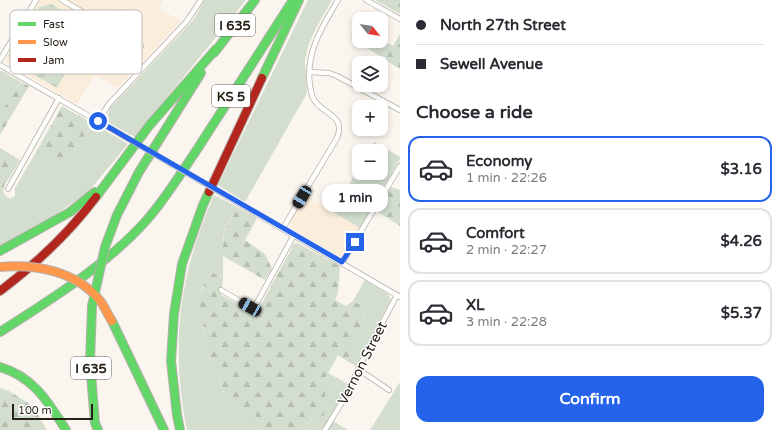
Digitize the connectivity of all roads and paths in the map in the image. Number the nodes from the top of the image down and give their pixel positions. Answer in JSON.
{"nodes":[{"id":1,"x":36,"y":0,"type":"edge"},
{"id":2,"x":62,"y":0,"type":"edge"},
{"id":3,"x":201,"y":0,"type":"edge"},
{"id":4,"x":255,"y":0,"type":"edge"},
{"id":5,"x":293,"y":0,"type":"edge"},
{"id":6,"x":299,"y":0,"type":"edge"},
{"id":7,"x":338,"y":0,"type":"edge"},
{"id":8,"x":366,"y":0,"type":"edge"},
{"id":9,"x":30,"y":10,"type":"edge"},
{"id":10,"x":79,"y":10,"type":"edge"},
{"id":11,"x":400,"y":19,"type":"edge"},
{"id":12,"x":10,"y":43,"type":"edge"},
{"id":13,"x":216,"y":49,"type":"junction"},
{"id":14,"x":0,"y":60,"type":"edge"},
{"id":15,"x":0,"y":65,"type":"edge"},
{"id":16,"x":142,"y":69,"type":"edge"},
{"id":17,"x":10,"y":71,"type":"edge"},
{"id":18,"x":309,"y":72,"type":"junction"},
{"id":19,"x":16,"y":74,"type":"edge"},
{"id":20,"x":137,"y":74,"type":"edge"},
{"id":21,"x":59,"y":98,"type":"junction"},
{"id":22,"x":400,"y":110,"type":"edge"},
{"id":23,"x":98,"y":121,"type":"junction"},
{"id":24,"x":400,"y":166,"type":"edge"},
{"id":25,"x":104,"y":186,"type":"junction"},
{"id":26,"x":8,"y":189,"type":"dead end"},
{"id":27,"x":283,"y":228,"type":"junction"},
{"id":28,"x":294,"y":235,"type":"junction"},
{"id":29,"x":0,"y":251,"type":"edge"},
{"id":30,"x":342,"y":262,"type":"junction"},
{"id":31,"x":0,"y":267,"type":"edge"},
{"id":32,"x":221,"y":290,"type":"dead end"},
{"id":33,"x":0,"y":291,"type":"edge"},
{"id":34,"x":399,"y":296,"type":"edge"},
{"id":35,"x":0,"y":332,"type":"edge"},
{"id":36,"x":0,"y":367,"type":"edge"},
{"id":37,"x":358,"y":369,"type":"junction"},
{"id":38,"x":389,"y":390,"type":"dead end"},
{"id":39,"x":66,"y":430,"type":"edge"},
{"id":40,"x":98,"y":430,"type":"edge"},
{"id":41,"x":164,"y":430,"type":"edge"},
{"id":42,"x":180,"y":430,"type":"edge"},
{"id":43,"x":325,"y":430,"type":"edge"}],
"edges":[{"from":1,"to":9,"type":"street"},
{"from":2,"to":10,"type":"street"},
{"from":3,"to":16,"type":"street"},
{"from":4,"to":13,"type":"highway","number":"I 635"},
{"from":5,"to":35,"type":"highway","number":"KS 5"},
{"from":6,"to":42,"type":"highway"},
{"from":7,"to":18,"type":"street"},
{"from":8,"to":11,"type":"street"},
{"from":12,"to":14,"type":"street"},
{"from":13,"to":25,"type":"highway","number":"KS 5"},
{"from":13,"to":40,"type":"highway","number":"I 635","bridge":true},
{"from":15,"to":17,"type":"street"},
{"from":18,"to":22,"type":"street"},
{"from":18,"to":27,"type":"street"},
{"from":19,"to":21,"type":"street"},
{"from":20,"to":23,"type":"street"},
{"from":21,"to":23,"type":"street"},
{"from":21,"to":26,"type":"street"},
{"from":23,"to":27,"type":"street","bridge":true},
{"from":24,"to":30,"type":"street"},
{"from":25,"to":29,"type":"highway"},
{"from":25,"to":33,"type":"highway","number":"KS 5"},
{"from":27,"to":28,"type":"street"},
{"from":28,"to":30,"type":"street"},
{"from":28,"to":32,"type":"street"},
{"from":30,"to":34,"type":"street"},
{"from":31,"to":41,"type":"highway","bridge":true},
{"from":34,"to":37,"type":"street","name":"Vernon Street"},
{"from":36,"to":39,"type":"highway"},
{"from":37,"to":38,"type":"street"},
{"from":37,"to":43,"type":"street","name":"Vernon Street"}]}
